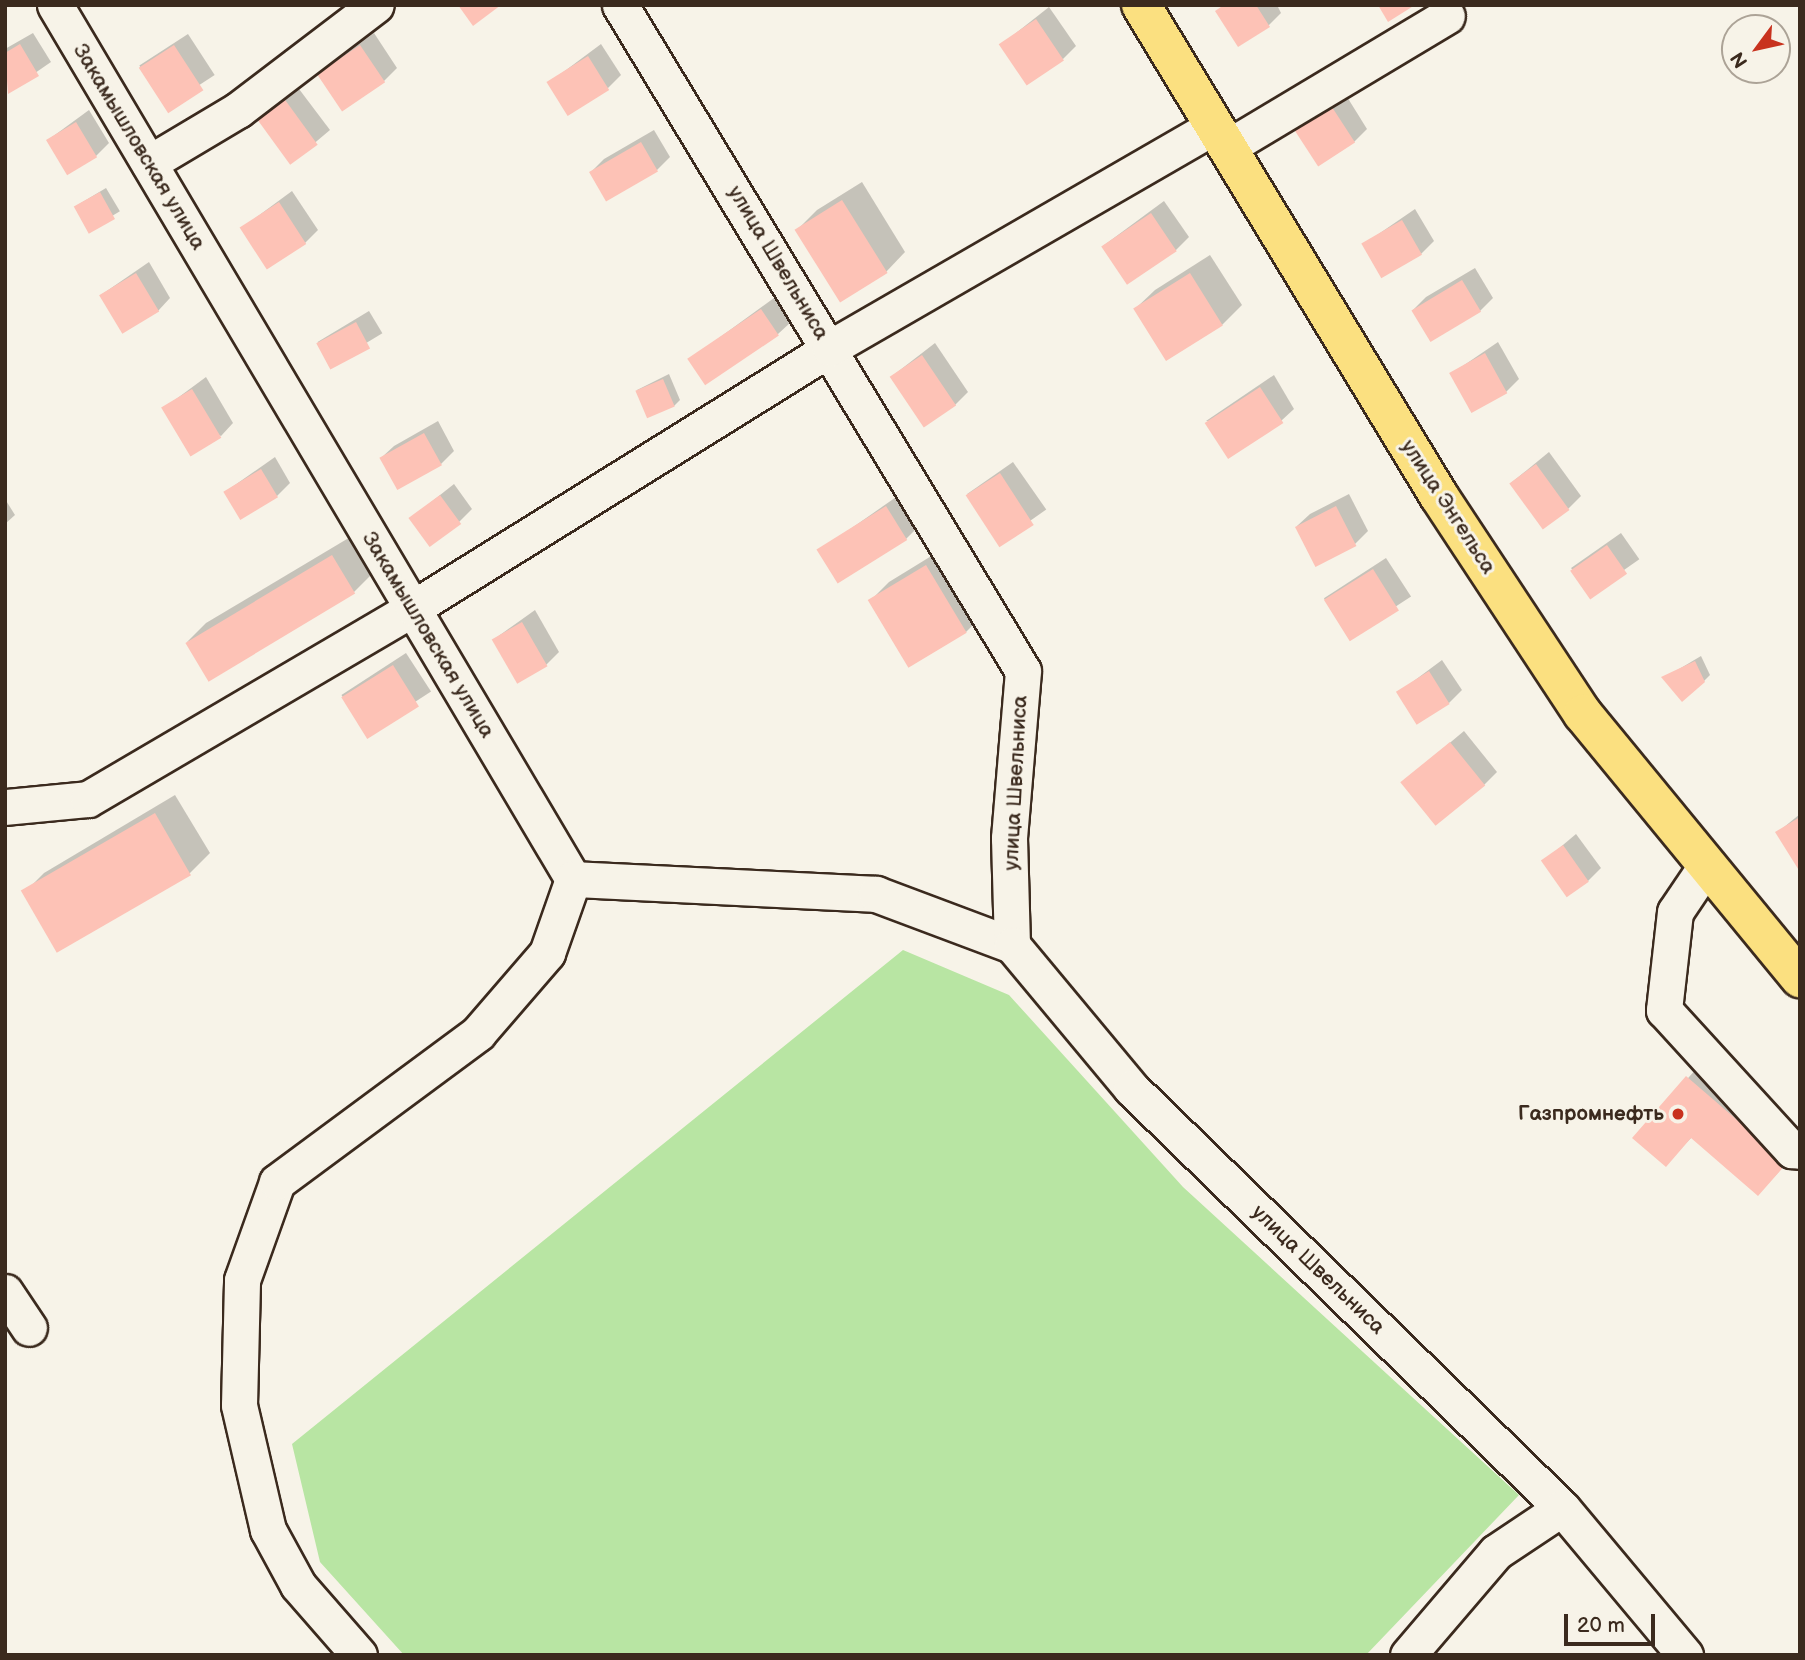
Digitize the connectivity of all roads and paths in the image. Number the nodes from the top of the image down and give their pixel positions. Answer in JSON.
{"nodes":[{"id":1,"x":55,"y":5,"type":"edge"},
{"id":2,"x":376,"y":5,"type":"edge"},
{"id":3,"x":620,"y":5,"type":"edge"},
{"id":4,"x":1141,"y":5,"type":"edge"},
{"id":5,"x":1447,"y":16,"type":"dead end"},
{"id":6,"x":1221,"y":137,"type":"junction"},
{"id":7,"x":149,"y":163,"type":"junction"},
{"id":8,"x":830,"y":348,"type":"junction"},
{"id":9,"x":413,"y":608,"type":"junction"},
{"id":10,"x":5,"y":807,"type":"edge"},
{"id":11,"x":1706,"y":866,"type":"junction"},
{"id":12,"x":573,"y":879,"type":"junction"},
{"id":13,"x":1012,"y":945,"type":"junction"},
{"id":14,"x":1800,"y":978,"type":"edge"},
{"id":15,"x":1800,"y":1150,"type":"edge"},
{"id":16,"x":5,"y":1292,"type":"edge"},
{"id":17,"x":29,"y":1328,"type":"dead end"},
{"id":18,"x":1562,"y":1508,"type":"junction"},
{"id":19,"x":359,"y":1655,"type":"edge"},
{"id":20,"x":1408,"y":1655,"type":"edge"},
{"id":21,"x":1685,"y":1655,"type":"edge"}],
"edges":[{"from":1,"to":7,"type":"street","name":"Закамышловская улица"},
{"from":2,"to":7,"type":"street"},
{"from":3,"to":8,"type":"street","name":"улица Швельниса"},
{"from":4,"to":6,"type":"main road","name":"улица Энгельса"},
{"from":5,"to":6,"type":"street"},
{"from":6,"to":8,"type":"street"},
{"from":6,"to":11,"type":"main road","name":"улица Энгельса"},
{"from":7,"to":9,"type":"street","name":"Закамышловская улица"},
{"from":8,"to":9,"type":"street"},
{"from":8,"to":13,"type":"street","name":"улица Швельниса"},
{"from":9,"to":10,"type":"street"},
{"from":9,"to":12,"type":"street","name":"Закамышловская улица"},
{"from":11,"to":14,"type":"main road","name":"улица Энгельса"},
{"from":11,"to":15,"type":"street"},
{"from":12,"to":13,"type":"street"},
{"from":12,"to":19,"type":"street"},
{"from":13,"to":18,"type":"street","name":"улица Швельниса"},
{"from":16,"to":17,"type":"street"},
{"from":18,"to":20,"type":"street"},
{"from":18,"to":21,"type":"street","name":"улица Швельниса"}]}
